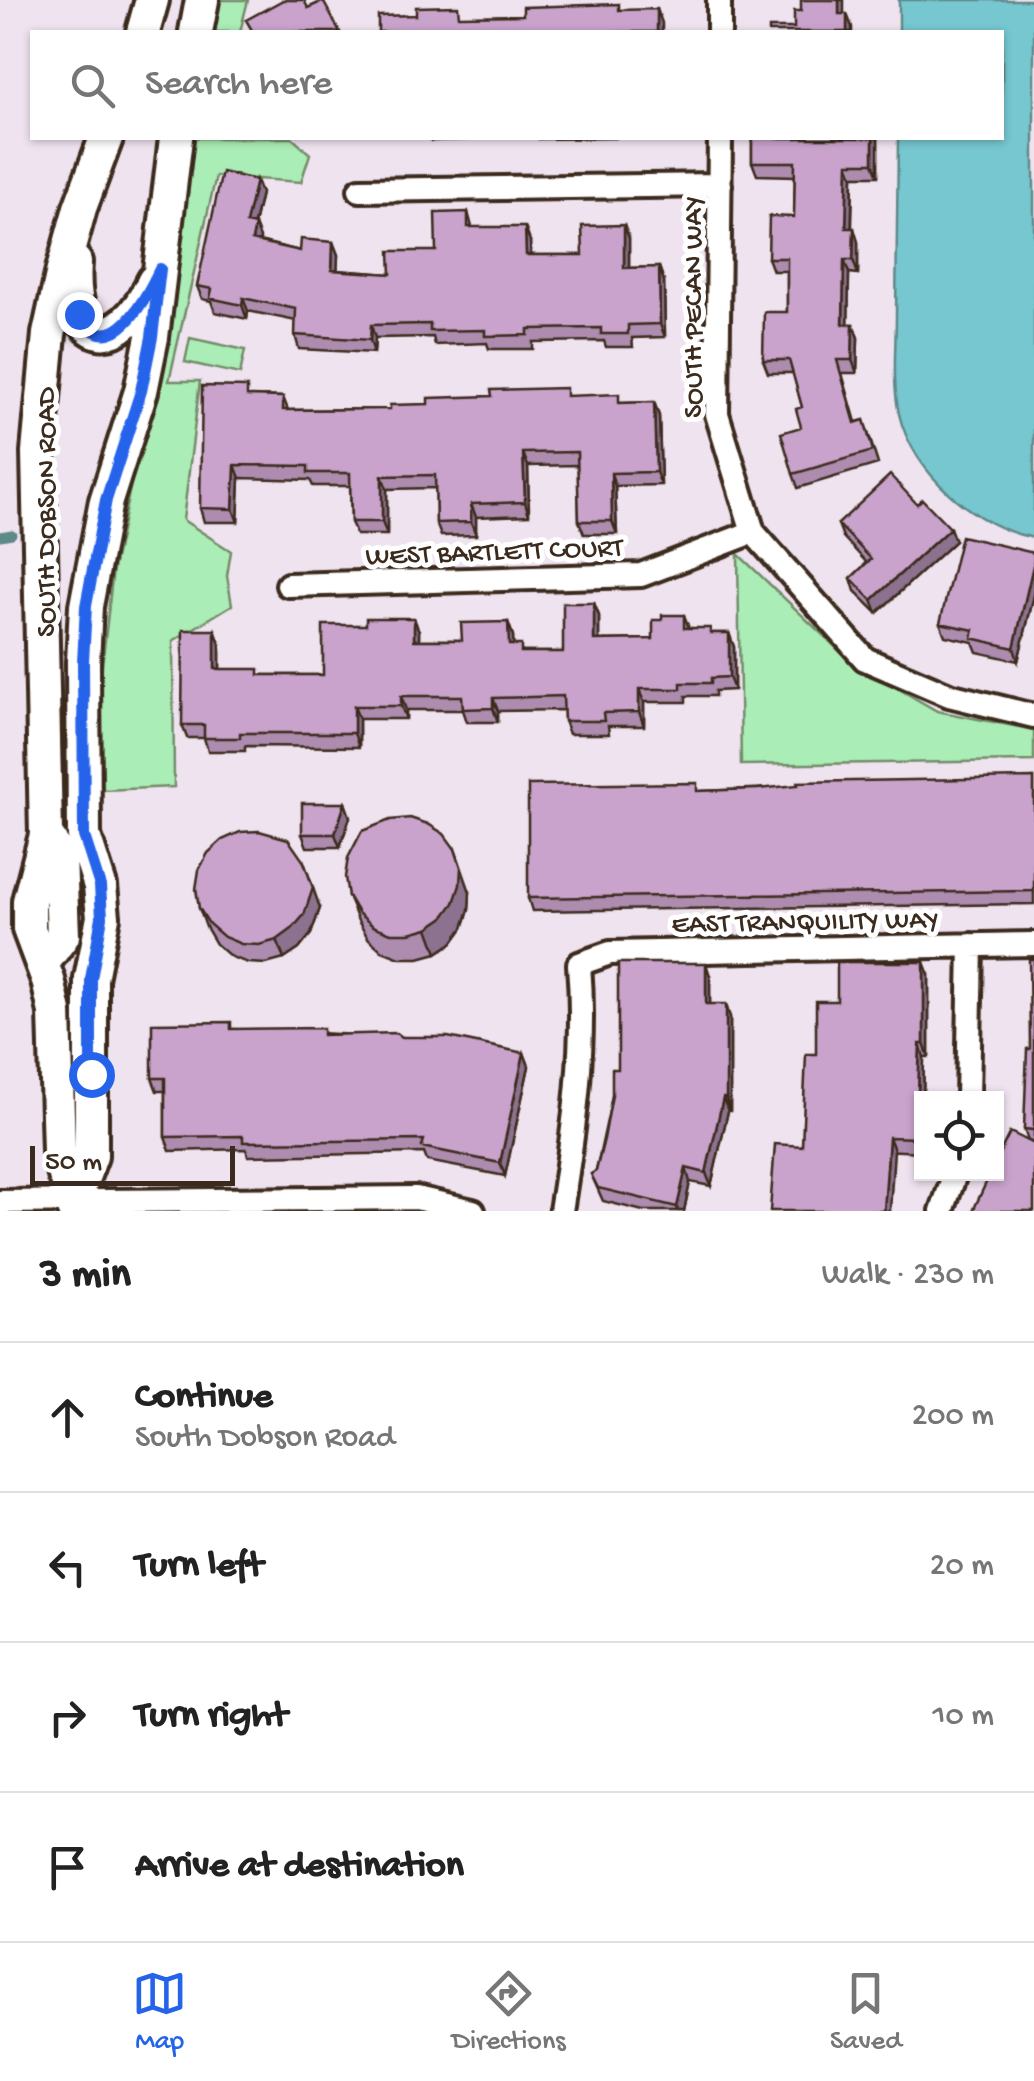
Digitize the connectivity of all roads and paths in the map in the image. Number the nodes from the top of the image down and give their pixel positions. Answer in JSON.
{"nodes":[{"id":1,"x":152,"y":0,"type":"edge"},
{"id":2,"x":202,"y":0,"type":"edge"},
{"id":3,"x":719,"y":0,"type":"edge"},
{"id":4,"x":144,"y":30,"type":"edge"},
{"id":5,"x":196,"y":30,"type":"edge"},
{"id":6,"x":720,"y":30,"type":"edge"},
{"id":7,"x":105,"y":140,"type":"edge"},
{"id":8,"x":176,"y":140,"type":"edge"},
{"id":9,"x":720,"y":140,"type":"edge"},
{"id":10,"x":720,"y":186,"type":"junction"},
{"id":11,"x":360,"y":190,"type":"dead end"},
{"id":12,"x":80,"y":208,"type":"junction"},
{"id":13,"x":160,"y":269,"type":"junction"},
{"id":14,"x":754,"y":532,"type":"junction"},
{"id":15,"x":288,"y":585,"type":"dead end"},
{"id":16,"x":1034,"y":716,"type":"edge"},
{"id":17,"x":46,"y":836,"type":"junction"},
{"id":18,"x":84,"y":836,"type":"junction"},
{"id":19,"x":1034,"y":944,"type":"edge"},
{"id":20,"x":971,"y":945,"type":"junction"},
{"id":21,"x":42,"y":964,"type":"junction"},
{"id":22,"x":94,"y":964,"type":"junction"},
{"id":23,"x":968,"y":1091,"type":"edge"},
{"id":24,"x":91,"y":1103,"type":"junction"},
{"id":25,"x":57,"y":1104,"type":"junction"},
{"id":26,"x":953,"y":1181,"type":"edge"},
{"id":27,"x":0,"y":1202,"type":"edge"},
{"id":28,"x":74,"y":1206,"type":"edge"},
{"id":29,"x":305,"y":1206,"type":"edge"},
{"id":30,"x":472,"y":1211,"type":"edge"},
{"id":31,"x":561,"y":1211,"type":"edge"},
{"id":32,"x":942,"y":1211,"type":"edge"}],
"edges":[{"from":1,"to":4,"type":"street"},
{"from":2,"to":5,"type":"street"},
{"from":3,"to":6,"type":"street"},
{"from":7,"to":12,"type":"street","name":"SOUTH DOBSON ROAD"},
{"from":8,"to":13,"type":"street","name":"SOUTH DOBSON ROAD"},
{"from":9,"to":10,"type":"street","name":"SOUTH PECAN WAY"},
{"from":10,"to":11,"type":"street"},
{"from":10,"to":14,"type":"street","name":"SOUTH PECAN WAY"},
{"from":12,"to":13,"type":"street"},
{"from":12,"to":17,"type":"street","name":"SOUTH DOBSON ROAD"},
{"from":13,"to":18,"type":"street","name":"SOUTH DOBSON ROAD"},
{"from":14,"to":15,"type":"street","name":"WEST BARTLETT COURT"},
{"from":14,"to":16,"type":"street"},
{"from":17,"to":18,"type":"street"},
{"from":17,"to":21,"type":"street","name":"SOUTH DOBSON ROAD"},
{"from":18,"to":22,"type":"street","name":"SOUTH DOBSON ROAD"},
{"from":19,"to":20,"type":"street","name":"EAST TRANQUILITY WAY"},
{"from":20,"to":23,"type":"street"},
{"from":20,"to":31,"type":"street","name":"EAST TRANQUILITY WAY"},
{"from":21,"to":22,"type":"street"},
{"from":21,"to":25,"type":"street","name":"SOUTH DOBSON ROAD"},
{"from":22,"to":24,"type":"street","name":"SOUTH DOBSON ROAD"},
{"from":24,"to":25,"type":"street"},
{"from":24,"to":28,"type":"street","name":"SOUTH DOBSON ROAD"},
{"from":25,"to":28,"type":"street","name":"SOUTH DOBSON ROAD"},
{"from":26,"to":32,"type":"street"},
{"from":27,"to":28,"type":"street"},
{"from":28,"to":29,"type":"street"},
{"from":29,"to":30,"type":"street"}]}
